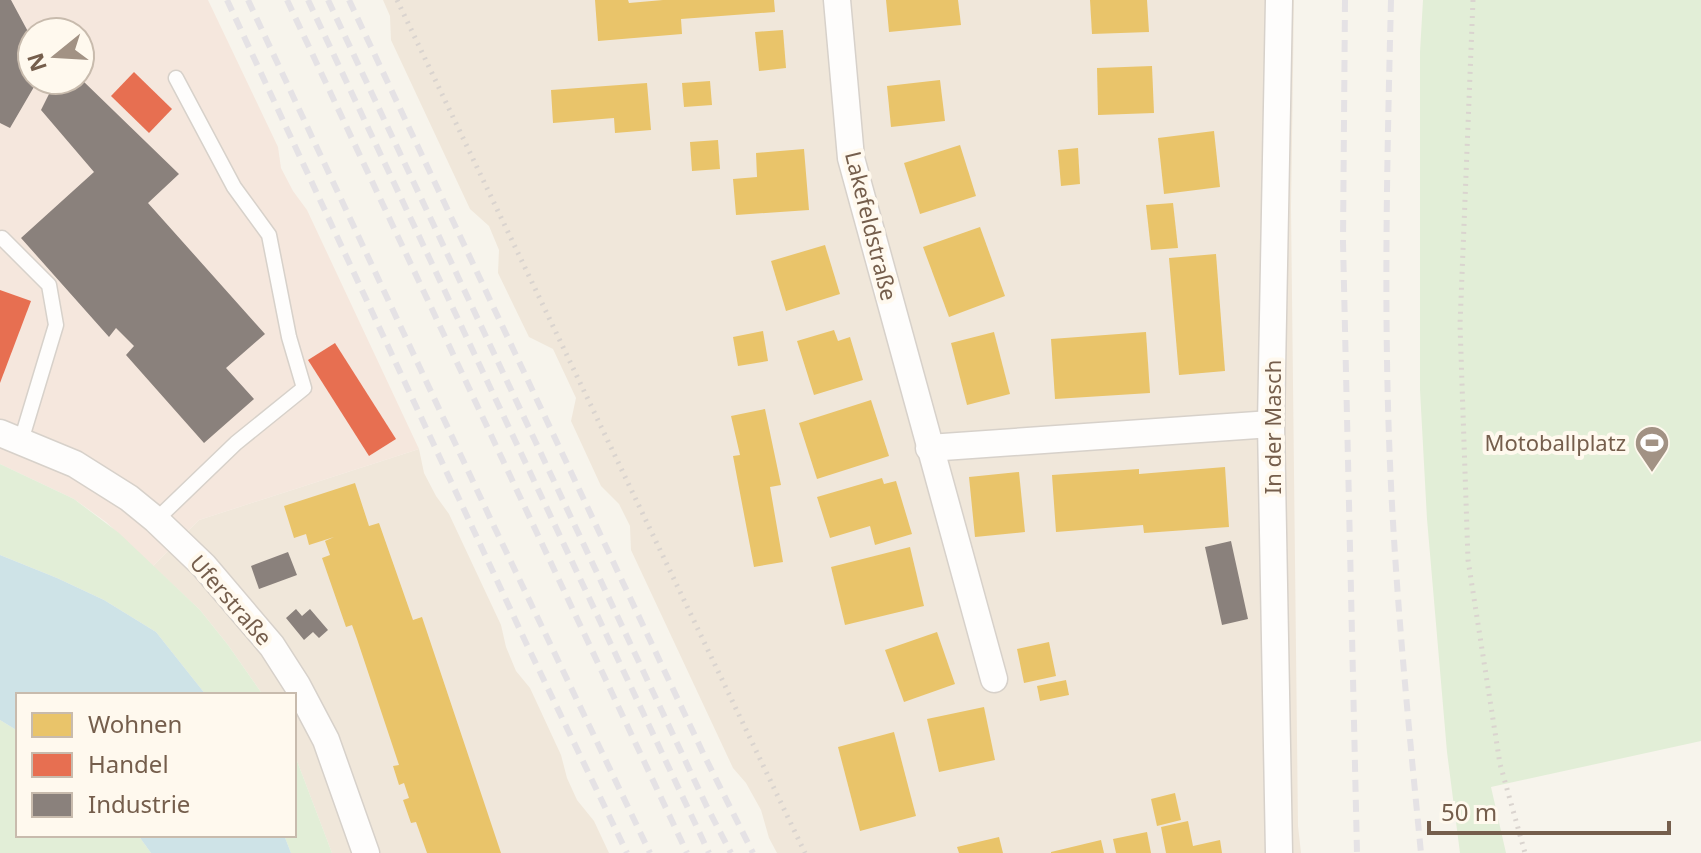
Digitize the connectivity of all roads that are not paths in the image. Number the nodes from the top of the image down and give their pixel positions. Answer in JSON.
{"nodes":[{"id":1,"x":837,"y":0,"type":"edge"},
{"id":2,"x":1279,"y":0,"type":"edge"},
{"id":3,"x":176,"y":78,"type":"dead end"},
{"id":4,"x":2,"y":238,"type":"dead end"},
{"id":5,"x":1271,"y":424,"type":"junction"},
{"id":6,"x":10,"y":437,"type":"edge"},
{"id":7,"x":929,"y":448,"type":"junction"},
{"id":8,"x":156,"y":520,"type":"junction"},
{"id":9,"x":994,"y":679,"type":"dead end"},
{"id":10,"x":366,"y":853,"type":"edge"},
{"id":11,"x":1279,"y":853,"type":"edge"}],
"edges":[{"from":1,"to":7,"type":"street","name":"Lakefeldstraße"},
{"from":2,"to":5,"type":"street","name":"In der Masch"},
{"from":3,"to":8,"type":"lane"},
{"from":4,"to":6,"type":"lane"},
{"from":5,"to":7,"type":"street"},
{"from":5,"to":11,"type":"street","name":"In der Masch"},
{"from":6,"to":8,"type":"street","name":"Uferstraße"},
{"from":7,"to":9,"type":"street","name":"Lakefeldstraße"},
{"from":8,"to":10,"type":"street","name":"Uferstraße"}]}
